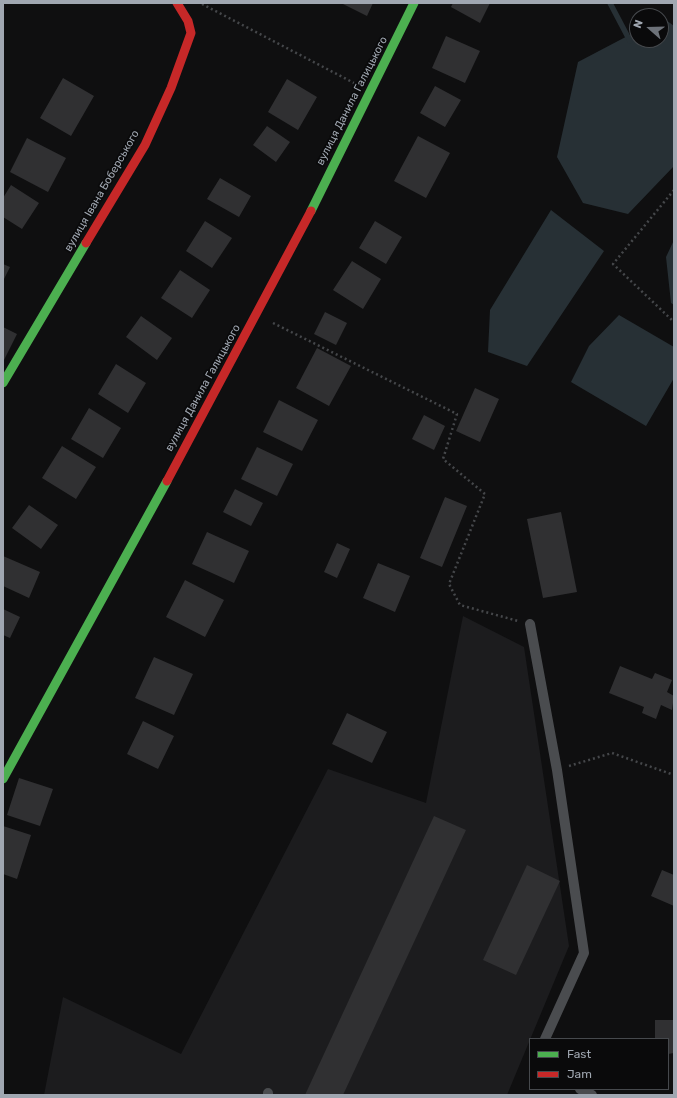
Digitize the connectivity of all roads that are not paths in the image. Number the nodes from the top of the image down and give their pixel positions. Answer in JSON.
{"nodes":[{"id":1,"x":177,"y":3,"type":"edge"},
{"id":2,"x":414,"y":3,"type":"edge"},
{"id":3,"x":3,"y":383,"type":"edge"},
{"id":4,"x":530,"y":624,"type":"road end"},
{"id":5,"x":3,"y":780,"type":"edge"},
{"id":6,"x":545,"y":1038,"type":"edge"},
{"id":7,"x":582,"y":1090,"type":"edge"},
{"id":8,"x":592,"y":1095,"type":"edge"}],
"edges":[{"from":1,"to":3,"type":"street","name":"вулиця Івана Боберського"},
{"from":2,"to":5,"type":"street","name":"вулиця Данила Галицького"},
{"from":4,"to":6,"type":"lane"},
{"from":7,"to":8,"type":"lane"}]}
